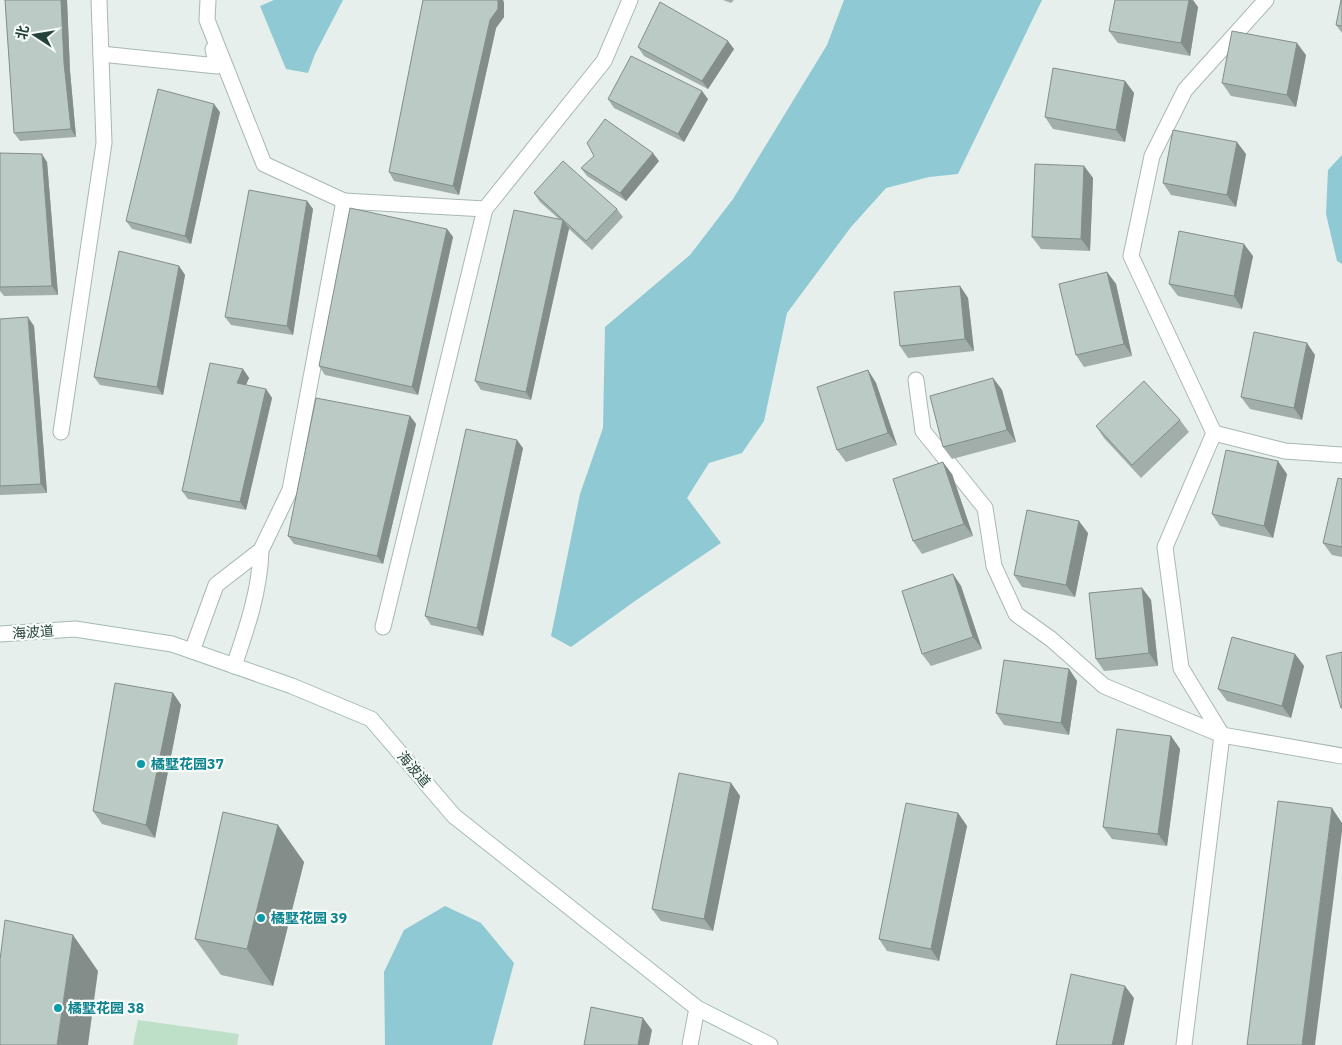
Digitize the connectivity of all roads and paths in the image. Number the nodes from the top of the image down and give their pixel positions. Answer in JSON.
{"nodes":[{"id":1,"x":99,"y":0,"type":"edge"},
{"id":2,"x":208,"y":0,"type":"edge"},
{"id":3,"x":630,"y":0,"type":"edge"},
{"id":4,"x":1266,"y":0,"type":"edge"},
{"id":5,"x":207,"y":20,"type":"junction"},
{"id":6,"x":101,"y":54,"type":"junction"},
{"id":7,"x":344,"y":201,"type":"junction"},
{"id":8,"x":485,"y":210,"type":"junction"},
{"id":9,"x":916,"y":380,"type":"dead end"},
{"id":10,"x":61,"y":432,"type":"dead end"},
{"id":11,"x":1214,"y":433,"type":"junction"},
{"id":12,"x":1342,"y":455,"type":"edge"},
{"id":13,"x":261,"y":550,"type":"junction"},
{"id":14,"x":383,"y":628,"type":"dead end"},
{"id":15,"x":0,"y":634,"type":"edge"},
{"id":16,"x":192,"y":651,"type":"junction"},
{"id":17,"x":234,"y":666,"type":"junction"},
{"id":18,"x":1222,"y":735,"type":"junction"},
{"id":19,"x":1342,"y":756,"type":"edge"},
{"id":20,"x":696,"y":1008,"type":"junction"},
{"id":21,"x":690,"y":1045,"type":"edge"},
{"id":22,"x":770,"y":1045,"type":"edge"},
{"id":23,"x":1184,"y":1045,"type":"edge"}],
"edges":[{"from":1,"to":6,"type":"street"},
{"from":2,"to":5,"type":"street"},
{"from":3,"to":8,"type":"street"},
{"from":4,"to":11,"type":"street"},
{"from":5,"to":6,"type":"street"},
{"from":5,"to":7,"type":"street"},
{"from":6,"to":10,"type":"street"},
{"from":7,"to":8,"type":"street"},
{"from":7,"to":13,"type":"street"},
{"from":8,"to":14,"type":"street"},
{"from":9,"to":18,"type":"street"},
{"from":11,"to":12,"type":"street"},
{"from":11,"to":18,"type":"street"},
{"from":13,"to":16,"type":"street"},
{"from":13,"to":17,"type":"street"},
{"from":15,"to":16,"type":"street","name":"海波道"},
{"from":16,"to":17,"type":"street","name":"海波道"},
{"from":17,"to":20,"type":"street","name":"海波道"},
{"from":18,"to":19,"type":"street"},
{"from":18,"to":23,"type":"street"},
{"from":20,"to":21,"type":"street"},
{"from":20,"to":22,"type":"street","name":"海波道"}]}
